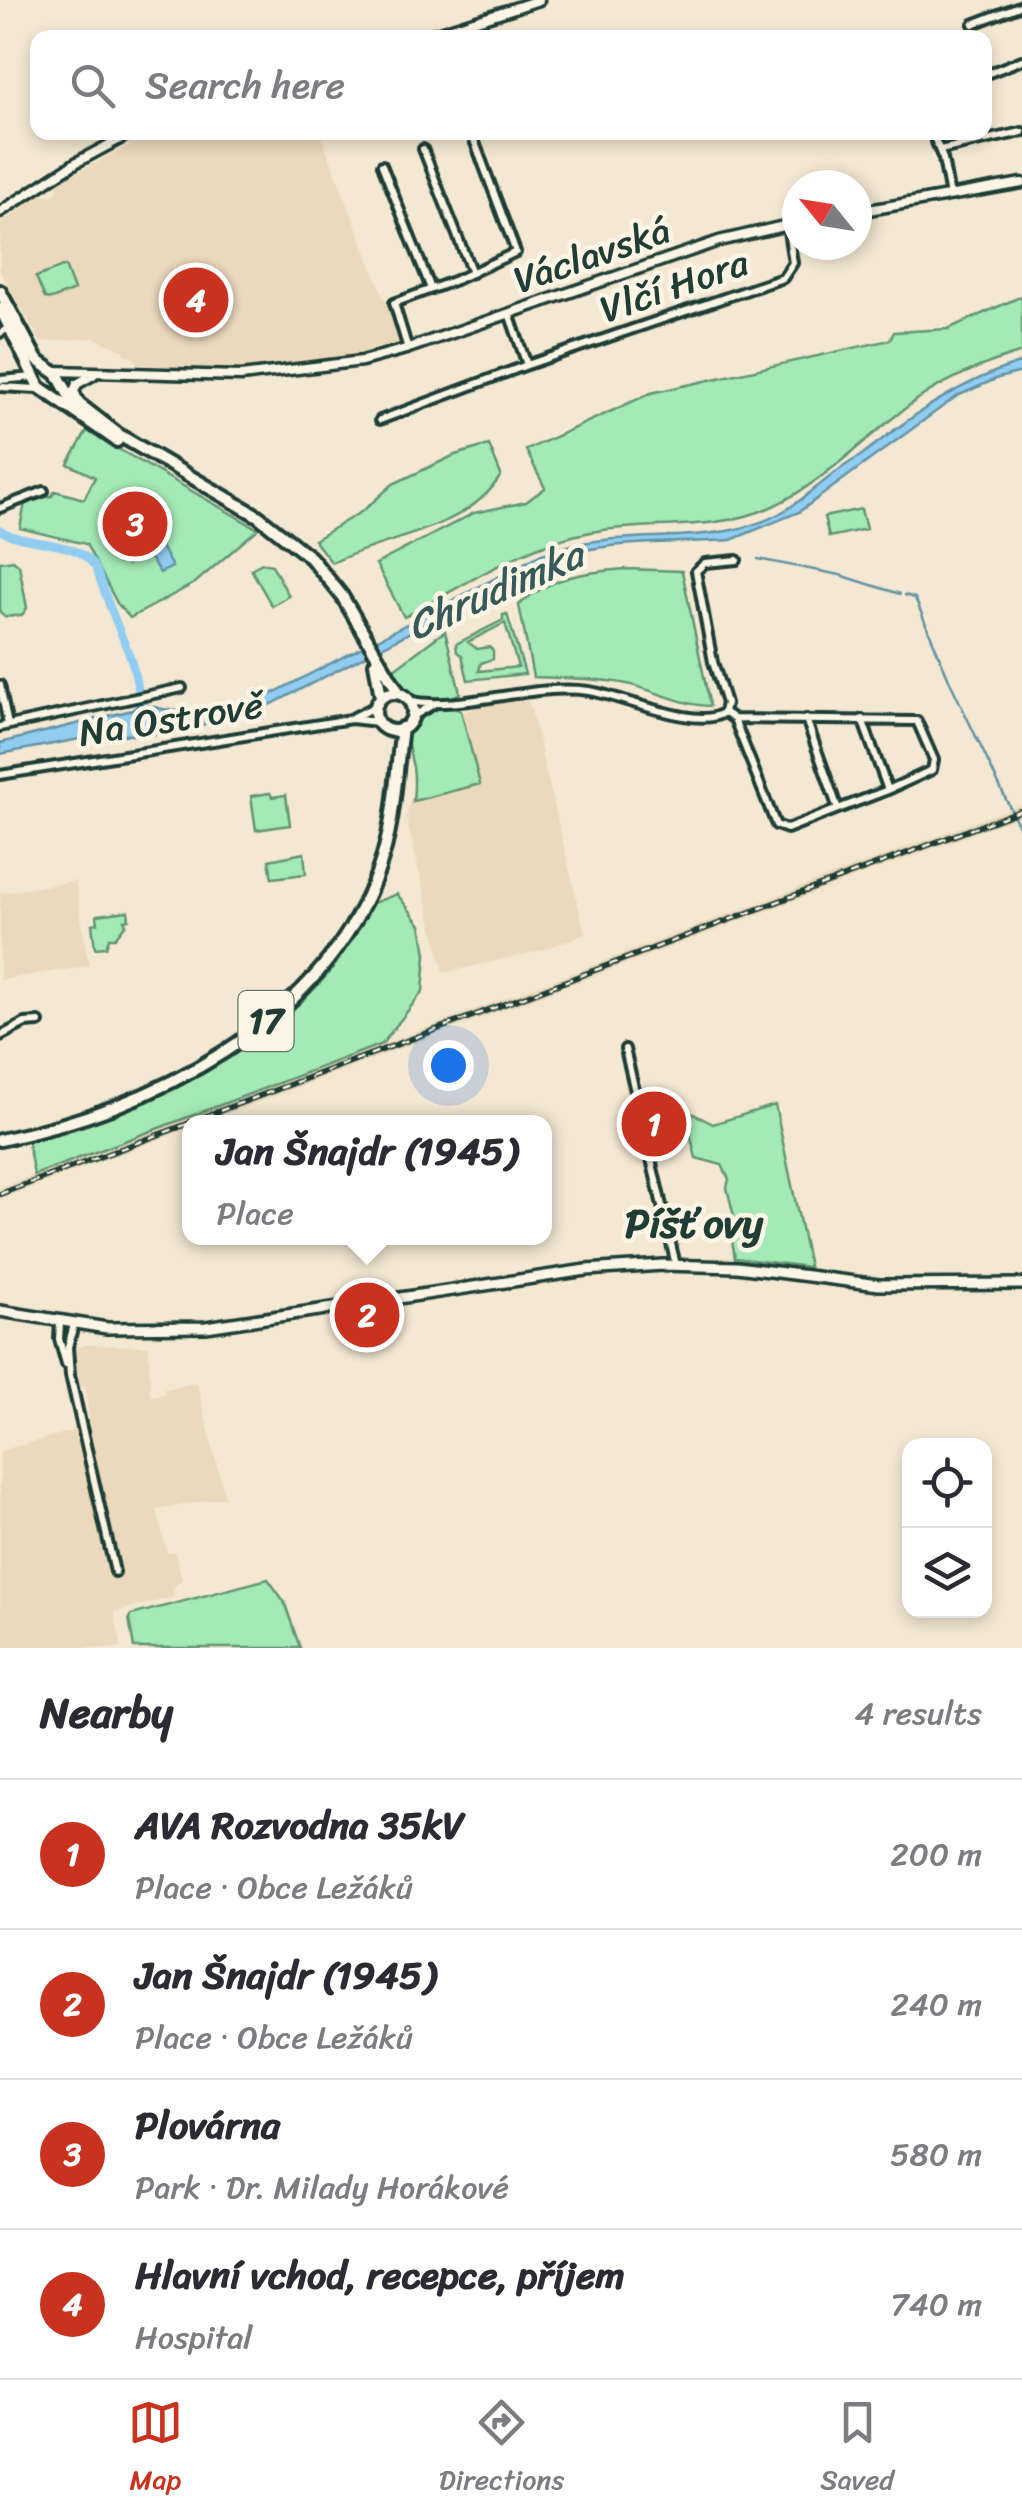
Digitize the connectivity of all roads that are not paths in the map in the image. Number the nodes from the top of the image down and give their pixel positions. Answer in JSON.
{"nodes":[{"id":1,"x":539,"y":0,"type":"edge"},
{"id":2,"x":1022,"y":5,"type":"edge"},
{"id":3,"x":974,"y":24,"type":"dead end"},
{"id":4,"x":446,"y":30,"type":"edge"},
{"id":5,"x":1022,"y":60,"type":"edge"},
{"id":6,"x":992,"y":72,"type":"edge"},
{"id":7,"x":1022,"y":132,"type":"edge"},
{"id":8,"x":992,"y":139,"type":"edge"},
{"id":9,"x":117,"y":140,"type":"edge"},
{"id":10,"x":474,"y":140,"type":"edge"},
{"id":11,"x":936,"y":140,"type":"edge"},
{"id":12,"x":986,"y":140,"type":"edge"},
{"id":13,"x":423,"y":149,"type":"dead end"},
{"id":14,"x":940,"y":150,"type":"junction"},
{"id":15,"x":382,"y":165,"type":"dead end"},
{"id":16,"x":1022,"y":183,"type":"edge"},
{"id":17,"x":37,"y":187,"type":"junction"},
{"id":18,"x":950,"y":198,"type":"junction"},
{"id":19,"x":872,"y":210,"type":"edge"},
{"id":20,"x":0,"y":212,"type":"edge"},
{"id":21,"x":782,"y":226,"type":"edge"},
{"id":22,"x":793,"y":260,"type":"edge"},
{"id":23,"x":472,"y":273,"type":"junction"},
{"id":24,"x":431,"y":290,"type":"junction"},
{"id":25,"x":0,"y":291,"type":"edge"},
{"id":26,"x":0,"y":308,"type":"edge"},
{"id":27,"x":509,"y":313,"type":"junction"},
{"id":28,"x":5,"y":331,"type":"edge"},
{"id":29,"x":408,"y":349,"type":"junction"},
{"id":30,"x":528,"y":366,"type":"junction"},
{"id":31,"x":49,"y":369,"type":"junction"},
{"id":32,"x":97,"y":373,"type":"junction"},
{"id":33,"x":36,"y":376,"type":"junction"},
{"id":34,"x":0,"y":383,"type":"edge"},
{"id":35,"x":60,"y":385,"type":"junction"},
{"id":36,"x":45,"y":391,"type":"junction"},
{"id":37,"x":82,"y":407,"type":"junction"},
{"id":38,"x":380,"y":420,"type":"dead end"},
{"id":39,"x":44,"y":491,"type":"dead end"},
{"id":40,"x":0,"y":508,"type":"edge"},
{"id":41,"x":311,"y":558,"type":"junction"},
{"id":42,"x":737,"y":560,"type":"dead end"},
{"id":43,"x":379,"y":666,"type":"junction"},
{"id":44,"x":0,"y":685,"type":"edge"},
{"id":45,"x":182,"y":688,"type":"dead end"},
{"id":46,"x":399,"y":693,"type":"junction"},
{"id":47,"x":409,"y":700,"type":"junction"},
{"id":48,"x":378,"y":702,"type":"junction"},
{"id":49,"x":436,"y":704,"type":"junction"},
{"id":50,"x":724,"y":712,"type":"junction"},
{"id":51,"x":412,"y":717,"type":"junction"},
{"id":52,"x":351,"y":718,"type":"junction"},
{"id":53,"x":734,"y":719,"type":"junction"},
{"id":54,"x":806,"y":719,"type":"junction"},
{"id":55,"x":862,"y":719,"type":"junction"},
{"id":56,"x":4,"y":726,"type":"edge"},
{"id":57,"x":382,"y":726,"type":"junction"},
{"id":58,"x":402,"y":728,"type":"junction"},
{"id":59,"x":397,"y":769,"type":"junction"},
{"id":60,"x":0,"y":774,"type":"edge"},
{"id":61,"x":888,"y":790,"type":"junction"},
{"id":62,"x":838,"y":809,"type":"junction"},
{"id":63,"x":39,"y":1022,"type":"dead end"},
{"id":64,"x":0,"y":1036,"type":"edge"},
{"id":65,"x":626,"y":1049,"type":"dead end"},
{"id":66,"x":0,"y":1140,"type":"edge"},
{"id":67,"x":676,"y":1265,"type":"junction"},
{"id":68,"x":1022,"y":1284,"type":"edge"},
{"id":69,"x":0,"y":1311,"type":"edge"},
{"id":70,"x":60,"y":1323,"type":"junction"},
{"id":71,"x":74,"y":1324,"type":"junction"},
{"id":72,"x":70,"y":1375,"type":"junction"},
{"id":73,"x":115,"y":1572,"type":"dead end"}],
"edges":[{"from":1,"to":4,"type":"street"},
{"from":2,"to":3,"type":"street"},
{"from":5,"to":6,"type":"street"},
{"from":7,"to":8,"type":"street"},
{"from":9,"to":17,"type":"street"},
{"from":10,"to":23,"type":"street","name":"Václavská"},
{"from":11,"to":14,"type":"street"},
{"from":12,"to":14,"type":"street"},
{"from":13,"to":23,"type":"street"},
{"from":14,"to":18,"type":"street"},
{"from":15,"to":24,"type":"street"},
{"from":16,"to":18,"type":"street"},
{"from":17,"to":20,"type":"street"},
{"from":17,"to":20,"type":"street"},
{"from":18,"to":19,"type":"street"},
{"from":21,"to":27,"type":"street","name":"Václavská"},
{"from":22,"to":30,"type":"street","name":"Vlčí Hora"},
{"from":23,"to":24,"type":"street","name":"Václavská"},
{"from":24,"to":29,"type":"street","name":"Václavská"},
{"from":25,"to":31,"type":"main road"},
{"from":26,"to":28,"type":"main road"},
{"from":27,"to":29,"type":"street","name":"Václavská"},
{"from":27,"to":30,"type":"street"},
{"from":28,"to":33,"type":"main road"},
{"from":29,"to":32,"type":"street","name":"Václavská"},
{"from":30,"to":38,"type":"street","name":"Vlčí Hora"},
{"from":31,"to":32,"type":"street","name":"Václavská"},
{"from":31,"to":33,"type":"main road"},
{"from":31,"to":35,"type":"main road"},
{"from":32,"to":35,"type":"street","name":"Václavská"},
{"from":32,"to":37,"type":"street"},
{"from":33,"to":34,"type":"street"},
{"from":33,"to":36,"type":"main road"},
{"from":34,"to":36,"type":"street"},
{"from":35,"to":36,"type":"main road"},
{"from":35,"to":37,"type":"main road","number":"17"},
{"from":36,"to":41,"type":"main road","number":"17"},
{"from":37,"to":41,"type":"main road","number":"17"},
{"from":39,"to":40,"type":"street"},
{"from":41,"to":43,"type":"main road","number":"17"},
{"from":42,"to":50,"type":"street"},
{"from":43,"to":46,"type":"main road","number":"17"},
{"from":43,"to":48,"type":"main road","number":"17"},
{"from":44,"to":56,"type":"street"},
{"from":45,"to":56,"type":"street"},
{"from":46,"to":47,"type":"main road","number":"17"},
{"from":46,"to":48,"type":"main road"},
{"from":47,"to":49,"type":"street"},
{"from":47,"to":51,"type":"main road"},
{"from":48,"to":52,"type":"street","name":"Na Ostrově"},
{"from":48,"to":57,"type":"main road","number":"17"},
{"from":49,"to":50,"type":"street"},
{"from":49,"to":51,"type":"street"},
{"from":50,"to":53,"type":"street"},
{"from":51,"to":58,"type":"main road"},
{"from":52,"to":57,"type":"street","name":"Na Ostrově"},
{"from":52,"to":60,"type":"street","name":"Na Ostrově"},
{"from":53,"to":54,"type":"street"},
{"from":53,"to":62,"type":"street"},
{"from":54,"to":55,"type":"street"},
{"from":54,"to":62,"type":"street"},
{"from":55,"to":61,"type":"street"},
{"from":55,"to":61,"type":"street"},
{"from":57,"to":58,"type":"main road"},
{"from":57,"to":59,"type":"main road","number":"17"},
{"from":58,"to":59,"type":"main road","number":"17"},
{"from":59,"to":66,"type":"main road","number":"17"},
{"from":61,"to":62,"type":"street"},
{"from":63,"to":64,"type":"street"},
{"from":65,"to":67,"type":"street"},
{"from":67,"to":68,"type":"main road"},
{"from":67,"to":71,"type":"main road"},
{"from":69,"to":70,"type":"main road"},
{"from":70,"to":71,"type":"main road"},
{"from":70,"to":72,"type":"street"},
{"from":71,"to":72,"type":"street"},
{"from":72,"to":73,"type":"street"}]}
